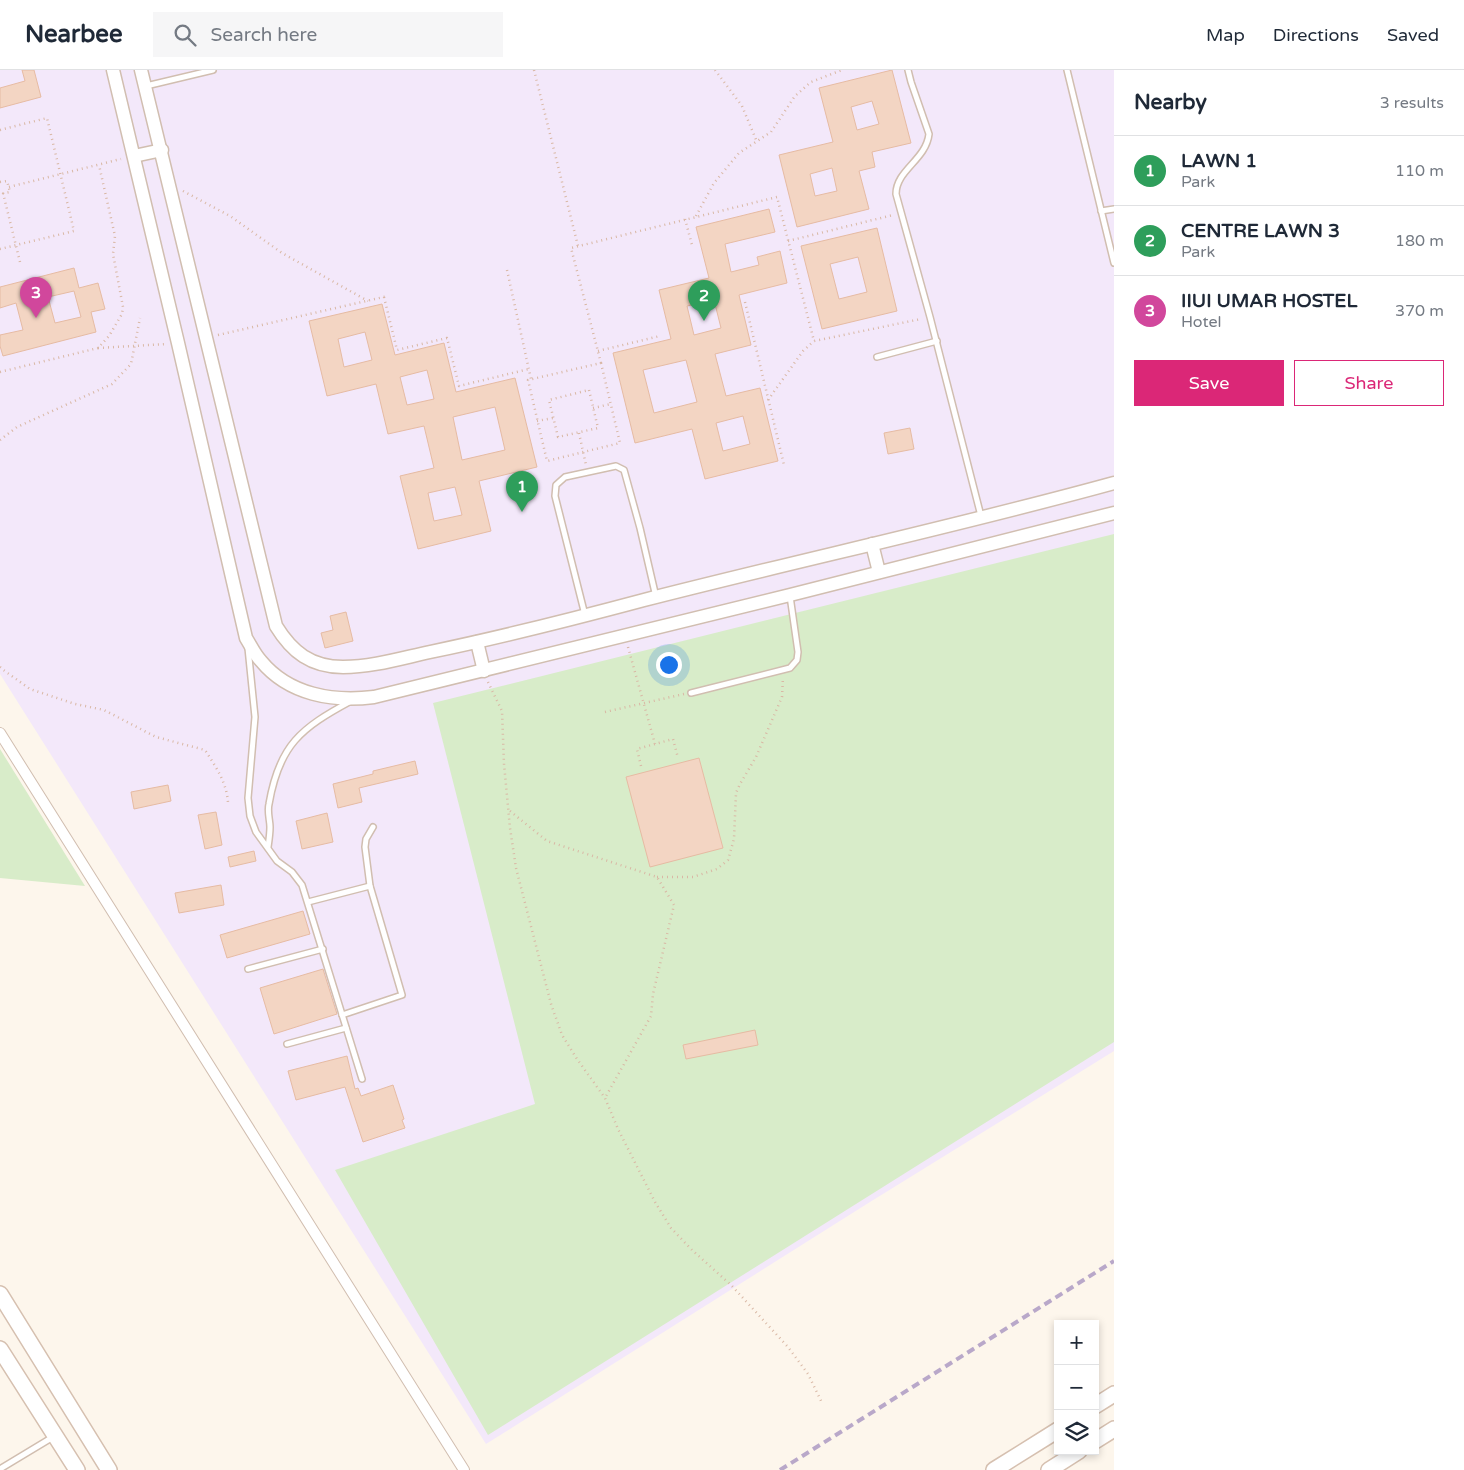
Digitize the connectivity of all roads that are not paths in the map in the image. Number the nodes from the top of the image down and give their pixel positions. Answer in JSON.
{"nodes":[{"id":1,"x":113,"y":70,"type":"edge"},
{"id":2,"x":141,"y":70,"type":"edge"},
{"id":3,"x":213,"y":70,"type":"edge"},
{"id":4,"x":908,"y":70,"type":"edge"},
{"id":5,"x":1067,"y":70,"type":"edge"},
{"id":6,"x":146,"y":86,"type":"junction"},
{"id":7,"x":162,"y":150,"type":"junction"},
{"id":8,"x":134,"y":156,"type":"junction"},
{"id":9,"x":1114,"y":209,"type":"edge"},
{"id":10,"x":1102,"y":211,"type":"junction"},
{"id":11,"x":1114,"y":263,"type":"edge"},
{"id":12,"x":937,"y":341,"type":"junction"},
{"id":13,"x":877,"y":357,"type":"dead end"},
{"id":14,"x":1114,"y":483,"type":"edge"},
{"id":15,"x":1114,"y":513,"type":"edge"},
{"id":16,"x":982,"y":518,"type":"junction"},
{"id":17,"x":872,"y":544,"type":"junction"},
{"id":18,"x":879,"y":572,"type":"junction"},
{"id":19,"x":790,"y":595,"type":"junction"},
{"id":20,"x":656,"y":597,"type":"junction"},
{"id":21,"x":585,"y":616,"type":"junction"},
{"id":22,"x":246,"y":638,"type":"junction"},
{"id":23,"x":477,"y":642,"type":"junction"},
{"id":24,"x":484,"y":671,"type":"junction"},
{"id":25,"x":691,"y":693,"type":"road end"},
{"id":26,"x":355,"y":699,"type":"junction"},
{"id":27,"x":0,"y":733,"type":"edge"},
{"id":28,"x":373,"y":828,"type":"dead end"},
{"id":29,"x":268,"y":847,"type":"junction"},
{"id":30,"x":370,"y":886,"type":"junction"},
{"id":31,"x":308,"y":902,"type":"junction"},
{"id":32,"x":323,"y":949,"type":"junction"},
{"id":33,"x":248,"y":969,"type":"dead end"},
{"id":34,"x":342,"y":1015,"type":"junction"},
{"id":35,"x":346,"y":1028,"type":"junction"},
{"id":36,"x":286,"y":1044,"type":"dead end"},
{"id":37,"x":362,"y":1079,"type":"dead end"},
{"id":38,"x":0,"y":1294,"type":"edge"},
{"id":39,"x":0,"y":1349,"type":"edge"},
{"id":40,"x":1114,"y":1394,"type":"edge"},
{"id":41,"x":1099,"y":1403,"type":"edge"},
{"id":42,"x":1114,"y":1429,"type":"edge"},
{"id":43,"x":1054,"y":1432,"type":"edge"},
{"id":44,"x":55,"y":1436,"type":"junction"},
{"id":45,"x":1099,"y":1438,"type":"edge"},
{"id":46,"x":1073,"y":1455,"type":"edge"},
{"id":47,"x":0,"y":1469,"type":"edge"},
{"id":48,"x":77,"y":1470,"type":"edge"},
{"id":49,"x":109,"y":1470,"type":"edge"},
{"id":50,"x":464,"y":1470,"type":"edge"},
{"id":51,"x":994,"y":1470,"type":"edge"},
{"id":52,"x":1049,"y":1470,"type":"edge"}],
"edges":[{"from":1,"to":8,"type":"street"},
{"from":2,"to":6,"type":"street"},
{"from":3,"to":6,"type":"lane"},
{"from":4,"to":12,"type":"lane"},
{"from":5,"to":10,"type":"lane"},
{"from":6,"to":7,"type":"street"},
{"from":7,"to":8,"type":"street"},
{"from":7,"to":23,"type":"street"},
{"from":8,"to":22,"type":"street"},
{"from":9,"to":10,"type":"lane"},
{"from":10,"to":11,"type":"lane"},
{"from":12,"to":13,"type":"lane"},
{"from":12,"to":16,"type":"lane"},
{"from":14,"to":16,"type":"street"},
{"from":15,"to":18,"type":"street"},
{"from":16,"to":17,"type":"street"},
{"from":17,"to":18,"type":"street"},
{"from":17,"to":20,"type":"street"},
{"from":18,"to":19,"type":"street"},
{"from":19,"to":24,"type":"street"},
{"from":19,"to":25,"type":"lane"},
{"from":20,"to":21,"type":"street"},
{"from":20,"to":21,"type":"lane"},
{"from":21,"to":23,"type":"street"},
{"from":22,"to":26,"type":"street"},
{"from":22,"to":29,"type":"lane"},
{"from":23,"to":24,"type":"street"},
{"from":24,"to":26,"type":"street"},
{"from":26,"to":29,"type":"lane"},
{"from":27,"to":50,"type":"street"},
{"from":28,"to":30,"type":"lane"},
{"from":29,"to":31,"type":"lane"},
{"from":30,"to":31,"type":"lane"},
{"from":30,"to":34,"type":"lane"},
{"from":31,"to":32,"type":"lane"},
{"from":32,"to":33,"type":"lane"},
{"from":32,"to":34,"type":"lane"},
{"from":34,"to":35,"type":"lane"},
{"from":35,"to":36,"type":"lane"},
{"from":35,"to":37,"type":"lane"},
{"from":38,"to":49,"type":"main road"},
{"from":39,"to":44,"type":"main road"},
{"from":40,"to":41,"type":"main road"},
{"from":42,"to":45,"type":"main road"},
{"from":43,"to":51,"type":"main road"},
{"from":44,"to":47,"type":"lane"},
{"from":44,"to":48,"type":"main road"},
{"from":46,"to":52,"type":"main road"}]}
